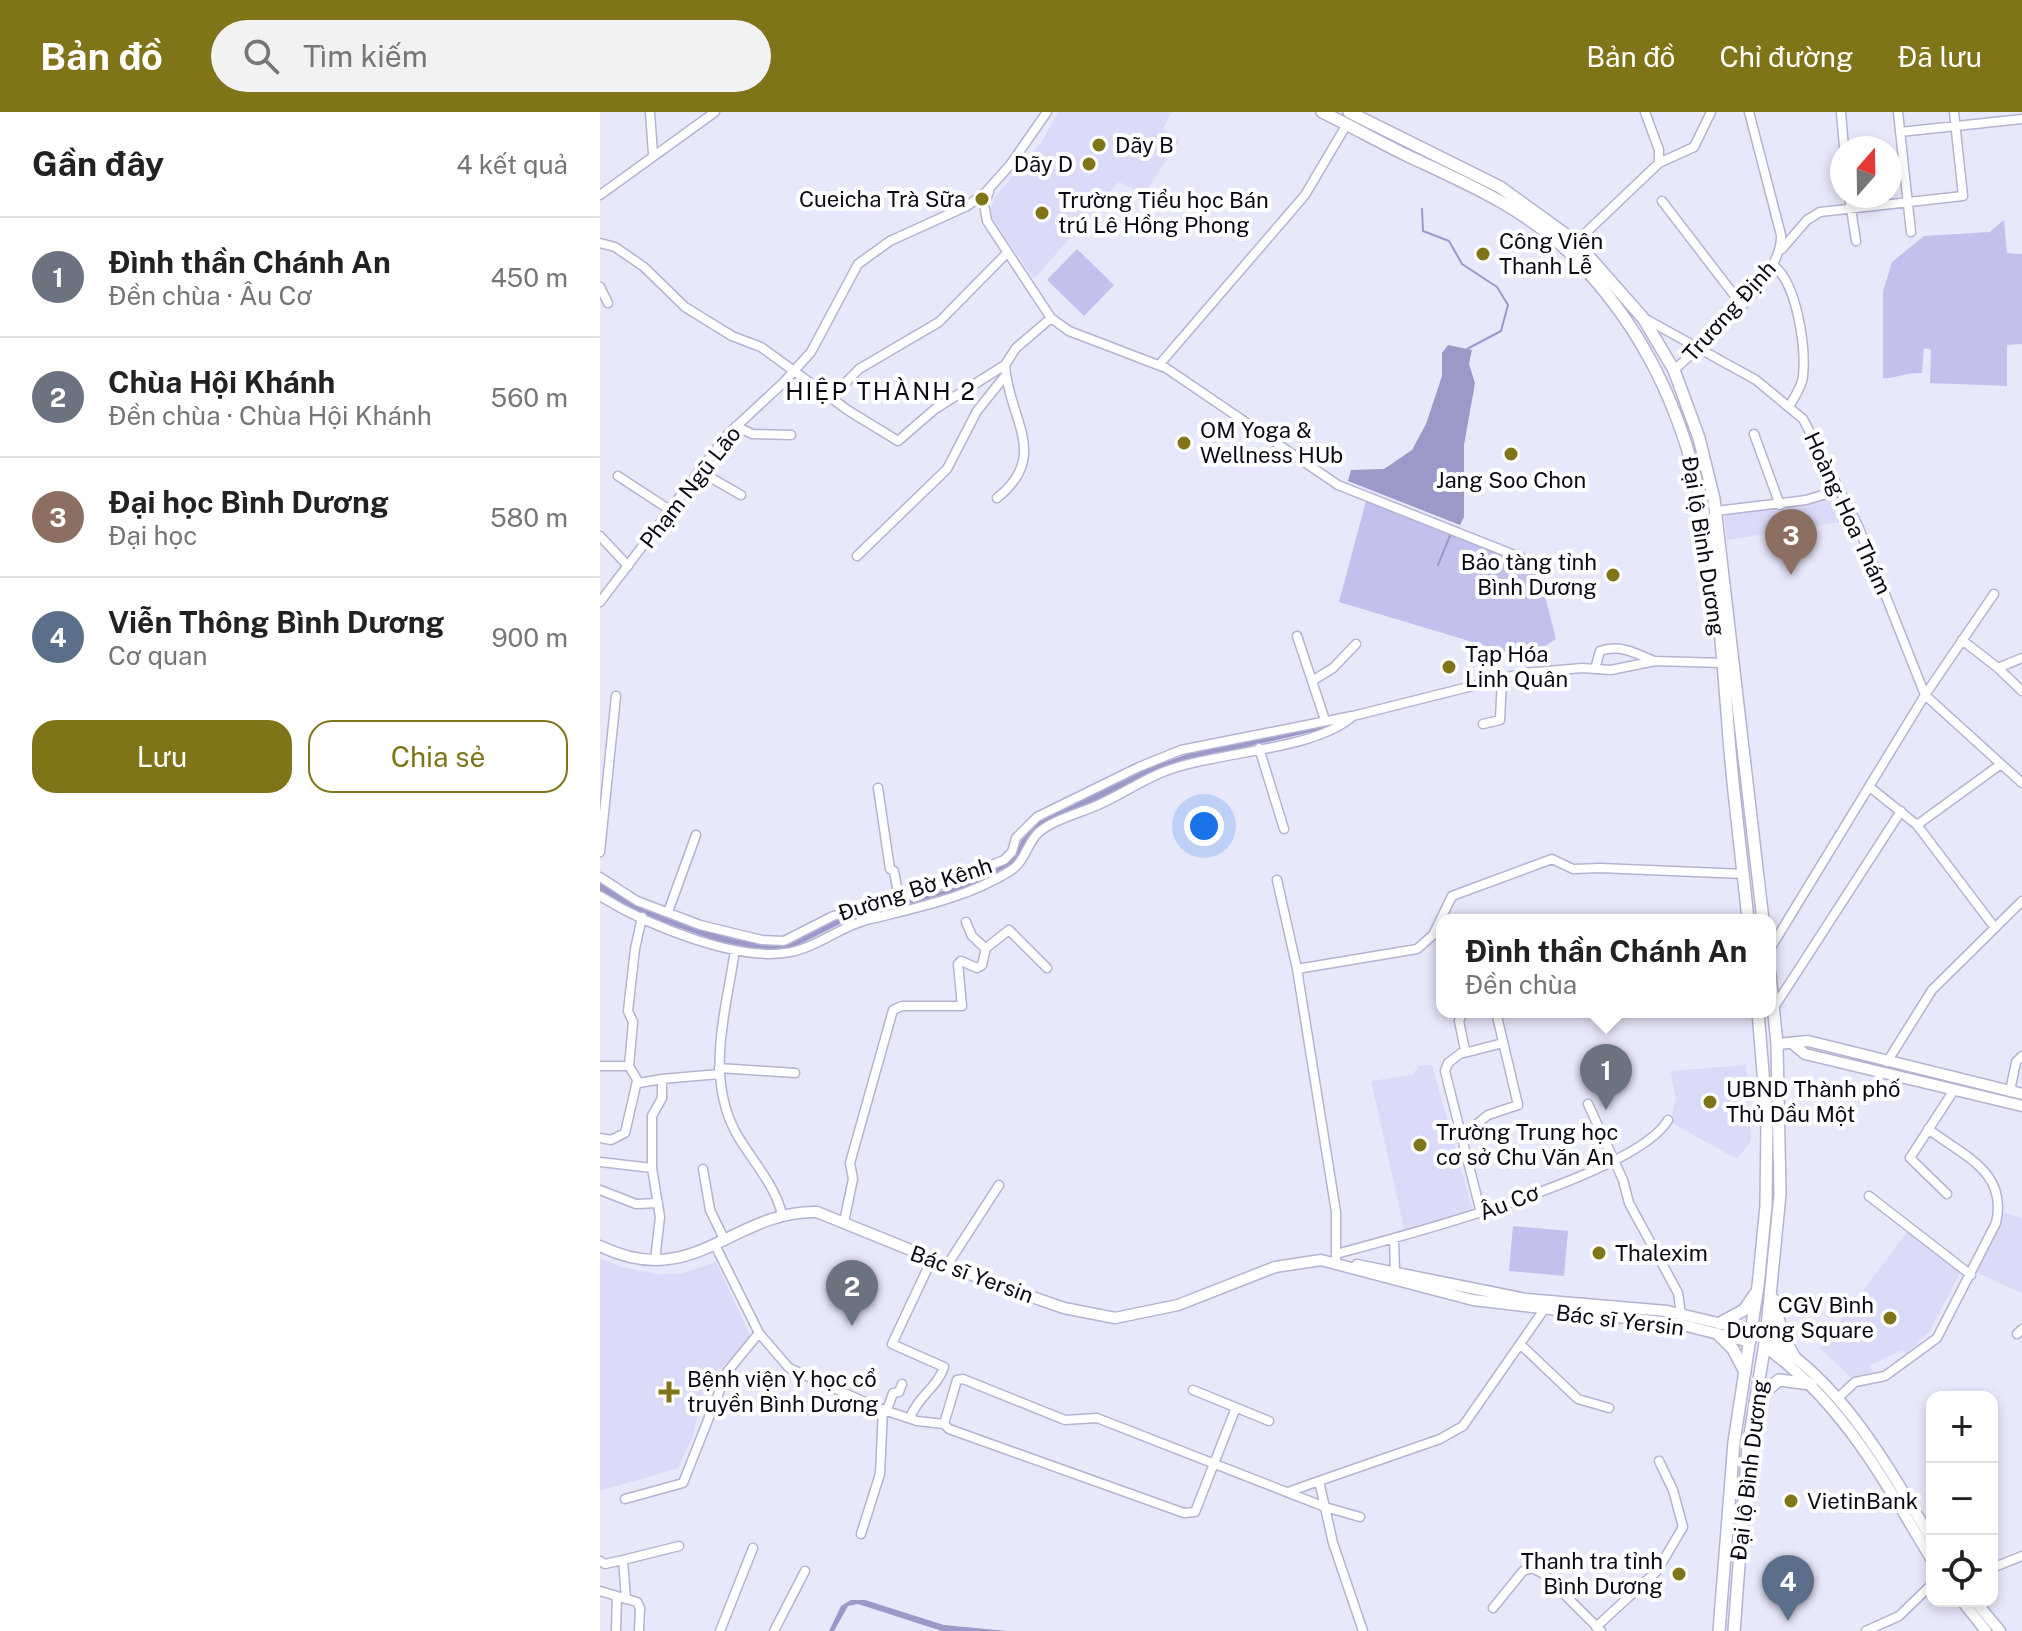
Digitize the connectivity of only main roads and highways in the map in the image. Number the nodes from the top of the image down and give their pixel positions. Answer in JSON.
{"nodes":[{"id":1,"x":1322,"y":112,"type":"edge"},
{"id":2,"x":1370,"y":116,"type":"edge"},
{"id":3,"x":1348,"y":118,"type":"edge"},
{"id":4,"x":1674,"y":370,"type":"junction"},
{"id":5,"x":1661,"y":376,"type":"junction"},
{"id":6,"x":1747,"y":914,"type":"edge"},
{"id":7,"x":1762,"y":914,"type":"edge"},
{"id":8,"x":1755,"y":1018,"type":"edge"},
{"id":9,"x":1774,"y":1018,"type":"edge"},
{"id":10,"x":1777,"y":1044,"type":"junction"},
{"id":11,"x":1793,"y":1044,"type":"junction"},
{"id":12,"x":1762,"y":1045,"type":"junction"},
{"id":13,"x":2022,"y":1094,"type":"edge"},
{"id":14,"x":2022,"y":1106,"type":"edge"},
{"id":15,"x":600,"y":1246,"type":"edge"},
{"id":16,"x":1351,"y":1265,"type":"junction"},
{"id":17,"x":1432,"y":1286,"type":"junction"},
{"id":18,"x":1758,"y":1286,"type":"junction"},
{"id":19,"x":1771,"y":1289,"type":"junction"},
{"id":20,"x":1599,"y":1310,"type":"junction"},
{"id":21,"x":1719,"y":1328,"type":"junction"},
{"id":22,"x":1751,"y":1336,"type":"junction"},
{"id":23,"x":1765,"y":1342,"type":"junction"},
{"id":24,"x":1795,"y":1358,"type":"junction"},
{"id":25,"x":1745,"y":1374,"type":"junction"},
{"id":26,"x":1811,"y":1384,"type":"junction"},
{"id":27,"x":1755,"y":1402,"type":"junction"},
{"id":28,"x":1875,"y":1457,"type":"junction"},
{"id":29,"x":1929,"y":1535,"type":"edge"},
{"id":30,"x":1926,"y":1549,"type":"edge"},
{"id":31,"x":1967,"y":1607,"type":"edge"},
{"id":32,"x":1980,"y":1607,"type":"edge"},
{"id":33,"x":1719,"y":1631,"type":"edge"},
{"id":34,"x":1734,"y":1631,"type":"edge"},
{"id":35,"x":1986,"y":1631,"type":"edge"},
{"id":36,"x":2000,"y":1631,"type":"edge"}],
"edges":[{"from":1,"to":3,"type":"highway","name":"Đại lộ Bình Dương"},
{"from":2,"to":3,"type":"highway","name":"Đại lộ Bình Dương"},
{"from":2,"to":4,"type":"highway","name":"Đại lộ Bình Dương"},
{"from":3,"to":5,"type":"highway","name":"Đại lộ Bình Dương"},
{"from":4,"to":5,"type":"highway"},
{"from":4,"to":7,"type":"highway","name":"Đại lộ Bình Dương"},
{"from":5,"to":6,"type":"highway","name":"Đại lộ Bình Dương"},
{"from":8,"to":12,"type":"highway","name":"Đại lộ Bình Dương"},
{"from":9,"to":10,"type":"highway","name":"Đại lộ Bình Dương"},
{"from":10,"to":11,"type":"main road"},
{"from":10,"to":12,"type":"highway"},
{"from":10,"to":19,"type":"highway","name":"Đại lộ Bình Dương"},
{"from":11,"to":13,"type":"main road"},
{"from":11,"to":14,"type":"main road"},
{"from":12,"to":18,"type":"highway","name":"Đại lộ Bình Dương"},
{"from":15,"to":16,"type":"main road","name":"Bác sĩ Yersin"},
{"from":16,"to":17,"type":"main road","name":"Bác sĩ Yersin"},
{"from":16,"to":17,"type":"main road","name":"Bác sĩ Yersin"},
{"from":17,"to":20,"type":"main road","name":"Bác sĩ Yersin"},
{"from":18,"to":21,"type":"highway"},
{"from":18,"to":22,"type":"highway","name":"Đại lộ Bình Dương"},
{"from":19,"to":23,"type":"highway","name":"Đại lộ Bình Dương"},
{"from":19,"to":24,"type":"highway"},
{"from":20,"to":21,"type":"main road","name":"Bác sĩ Yersin"},
{"from":20,"to":21,"type":"main road","name":"Bác sĩ Yersin"},
{"from":21,"to":22,"type":"main road","name":"Bác sĩ Yersin"},
{"from":21,"to":25,"type":"highway"},
{"from":22,"to":23,"type":"highway"},
{"from":22,"to":25,"type":"highway","name":"Đại lộ Bình Dương"},
{"from":23,"to":24,"type":"main road"},
{"from":23,"to":26,"type":"main road"},
{"from":23,"to":27,"type":"highway","name":"Đại lộ Bình Dương"},
{"from":24,"to":28,"type":"main road"},
{"from":25,"to":33,"type":"highway","name":"Đại lộ Bình Dương"},
{"from":26,"to":27,"type":"highway"},
{"from":26,"to":28,"type":"main road"},
{"from":27,"to":34,"type":"highway","name":"Đại lộ Bình Dương"},
{"from":28,"to":29,"type":"main road"},
{"from":28,"to":30,"type":"main road"},
{"from":31,"to":35,"type":"main road"},
{"from":32,"to":36,"type":"main road"}]}
